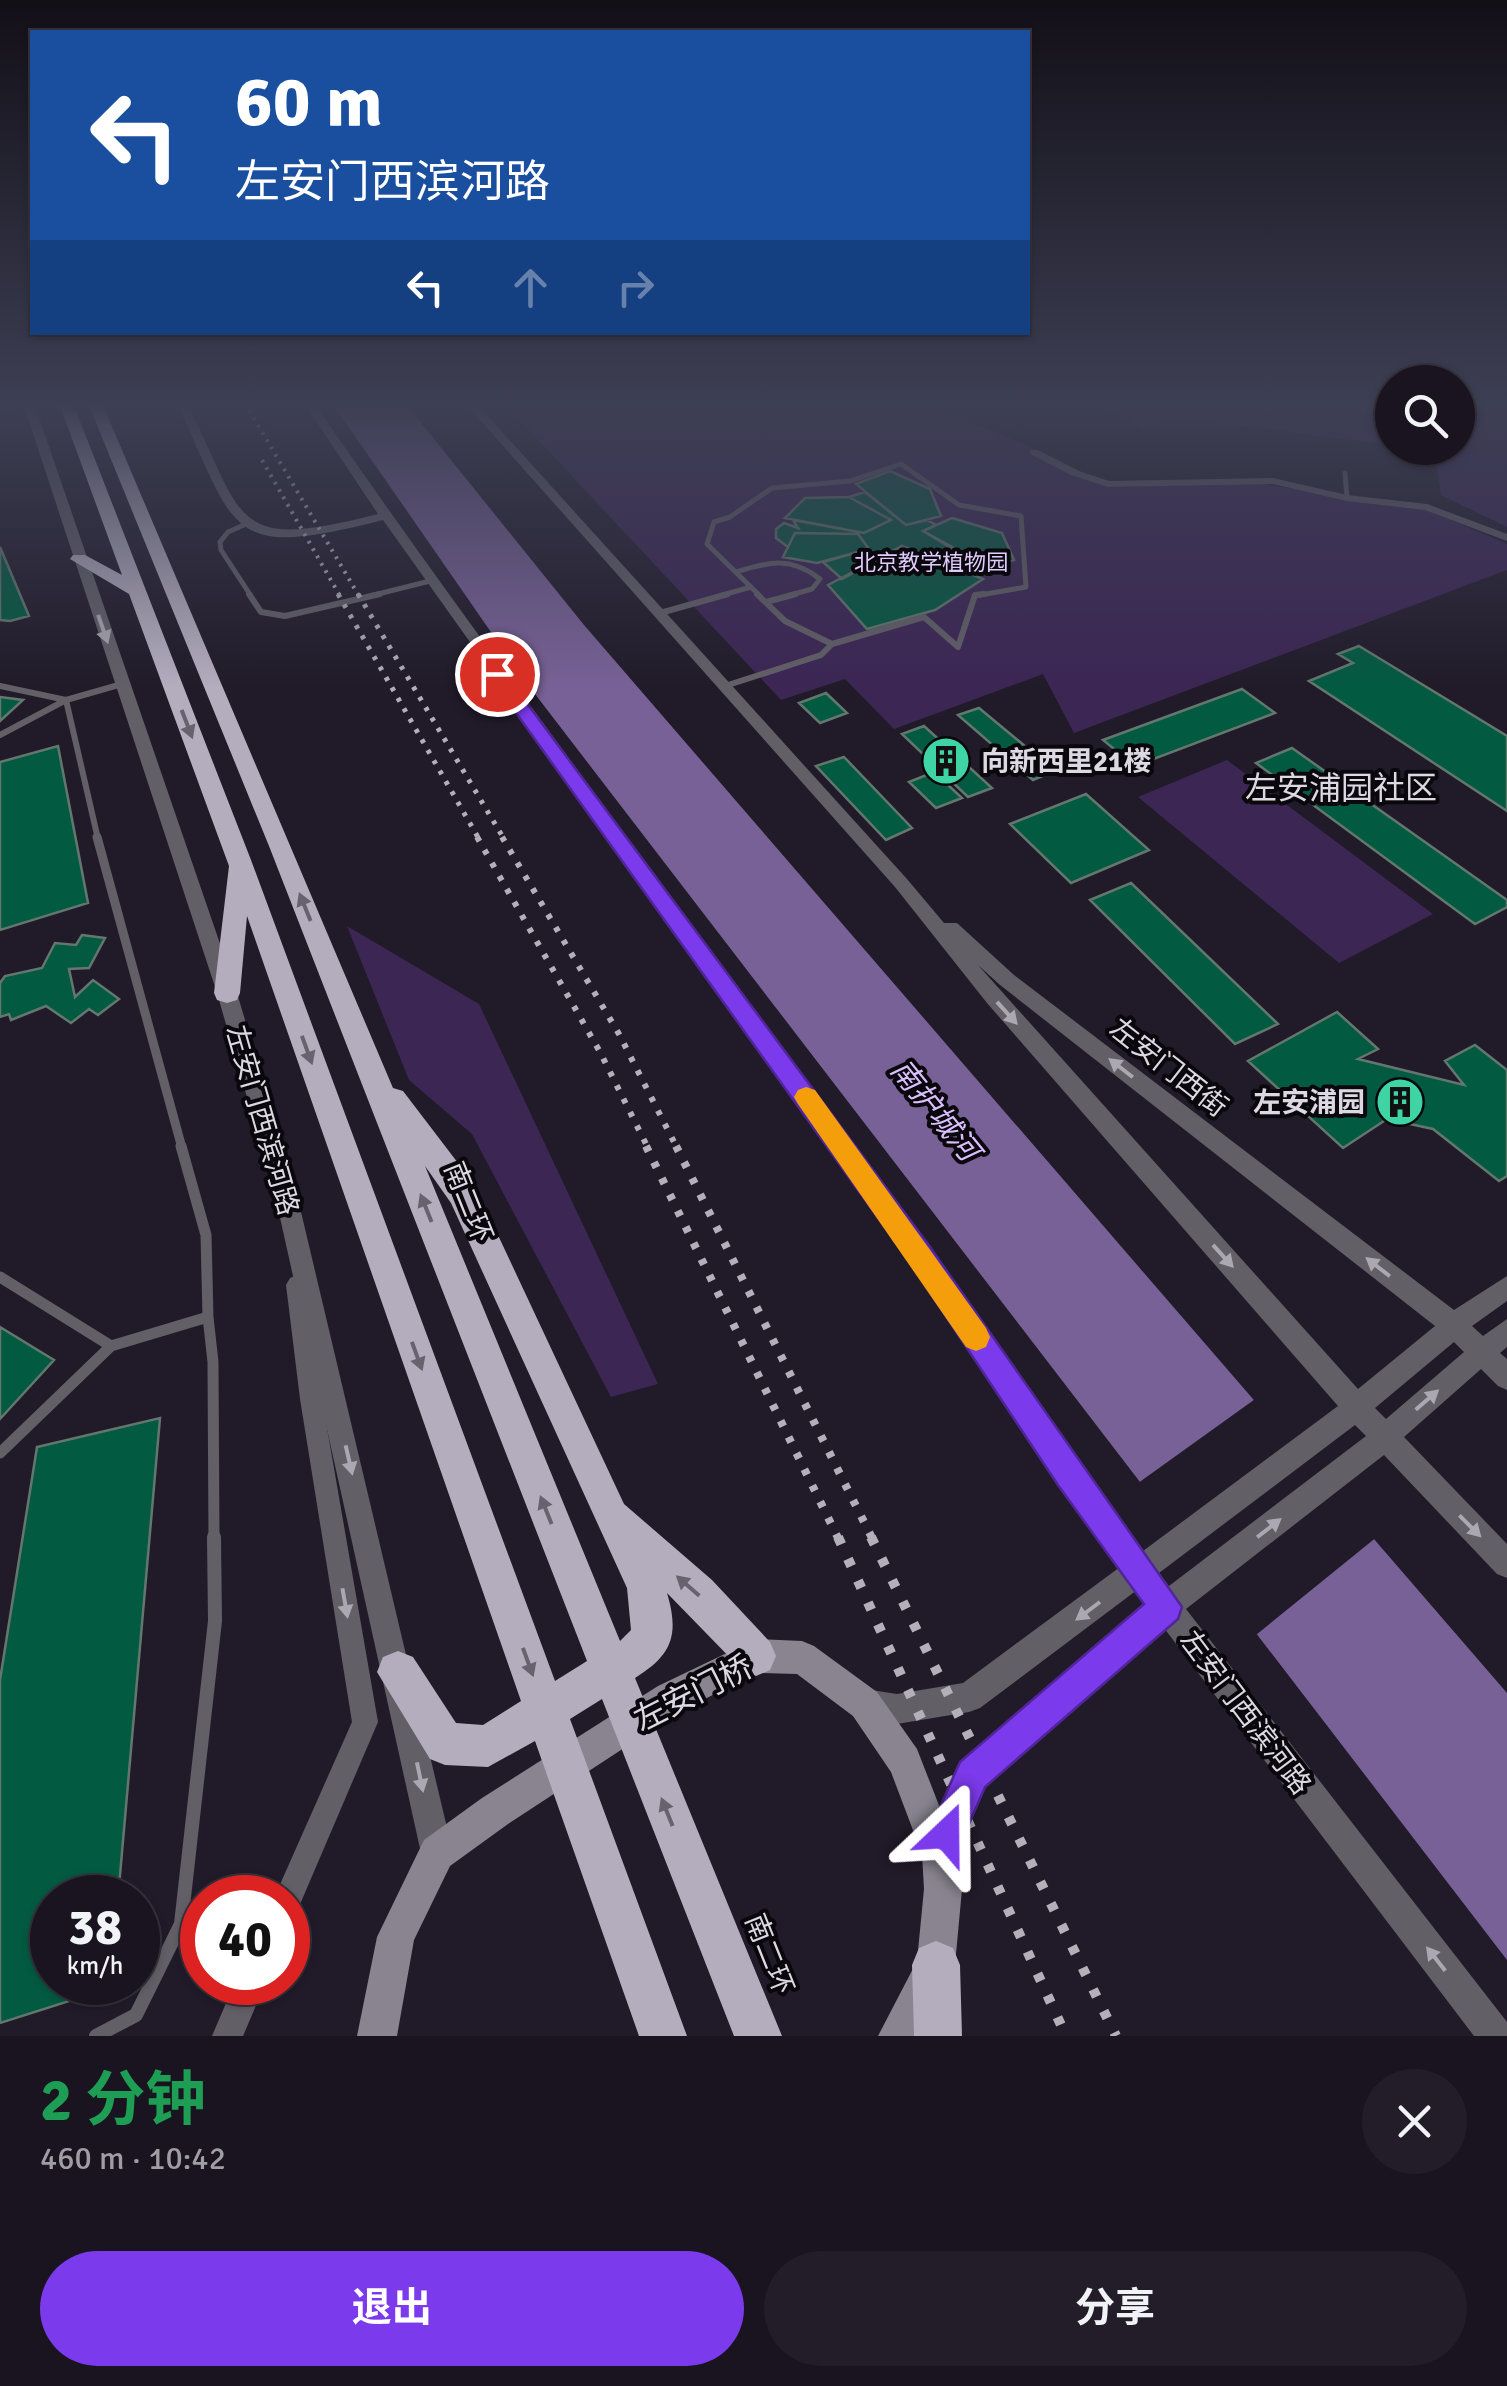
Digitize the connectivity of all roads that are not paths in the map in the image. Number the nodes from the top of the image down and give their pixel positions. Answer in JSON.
{"nodes":[{"id":1,"x":58,"y":498,"type":"edge"},
{"id":2,"x":102,"y":498,"type":"edge"},
{"id":3,"x":134,"y":498,"type":"edge"},
{"id":4,"x":229,"y":498,"type":"edge"},
{"id":5,"x":373,"y":498,"type":"edge"},
{"id":6,"x":556,"y":498,"type":"edge"},
{"id":7,"x":755,"y":498,"type":"edge"},
{"id":8,"x":949,"y":498,"type":"edge"},
{"id":9,"x":1347,"y":498,"type":"edge"},
{"id":10,"x":385,"y":516,"type":"junction"},
{"id":11,"x":246,"y":524,"type":"junction"},
{"id":12,"x":1507,"y":538,"type":"edge"},
{"id":13,"x":79,"y":559,"type":"junction"},
{"id":14,"x":736,"y":572,"type":"junction"},
{"id":15,"x":430,"y":580,"type":"junction"},
{"id":16,"x":751,"y":587,"type":"junction"},
{"id":17,"x":137,"y":591,"type":"junction"},
{"id":18,"x":766,"y":602,"type":"junction"},
{"id":19,"x":660,"y":613,"type":"junction"},
{"id":20,"x":832,"y":644,"type":"junction"},
{"id":21,"x":122,"y":684,"type":"junction"},
{"id":22,"x":0,"y":686,"type":"edge"},
{"id":23,"x":725,"y":686,"type":"junction"},
{"id":24,"x":66,"y":700,"type":"junction"},
{"id":25,"x":0,"y":735,"type":"edge"},
{"id":26,"x":239,"y":860,"type":"junction"},
{"id":27,"x":901,"y":884,"type":"junction"},
{"id":28,"x":227,"y":993,"type":"junction"},
{"id":29,"x":370,"y":1070,"type":"junction"},
{"id":30,"x":286,"y":1195,"type":"junction"},
{"id":31,"x":0,"y":1277,"type":"edge"},
{"id":32,"x":1507,"y":1287,"type":"edge"},
{"id":33,"x":208,"y":1317,"type":"junction"},
{"id":34,"x":1455,"y":1326,"type":"junction"},
{"id":35,"x":1507,"y":1332,"type":"edge"},
{"id":36,"x":111,"y":1346,"type":"junction"},
{"id":37,"x":1484,"y":1352,"type":"junction"},
{"id":38,"x":1507,"y":1377,"type":"edge"},
{"id":39,"x":1356,"y":1407,"type":"junction"},
{"id":40,"x":1385,"y":1436,"type":"junction"},
{"id":41,"x":0,"y":1454,"type":"edge"},
{"id":42,"x":610,"y":1517,"type":"junction"},
{"id":43,"x":1507,"y":1564,"type":"edge"},
{"id":44,"x":1140,"y":1572,"type":"junction"},
{"id":45,"x":1179,"y":1597,"type":"junction"},
{"id":46,"x":756,"y":1656,"type":"junction"},
{"id":47,"x":398,"y":1672,"type":"junction"},
{"id":48,"x":865,"y":1704,"type":"junction"},
{"id":49,"x":436,"y":1853,"type":"junction"},
{"id":50,"x":940,"y":1854,"type":"junction"},
{"id":51,"x":298,"y":1875,"type":"edge"},
{"id":52,"x":936,"y":1966,"type":"junction"},
{"id":53,"x":240,"y":2005,"type":"edge"},
{"id":54,"x":373,"y":2030,"type":"edge"},
{"id":55,"x":96,"y":2036,"type":"edge"},
{"id":56,"x":227,"y":2036,"type":"edge"},
{"id":57,"x":663,"y":2036,"type":"edge"},
{"id":58,"x":758,"y":2036,"type":"edge"},
{"id":59,"x":898,"y":2036,"type":"edge"},
{"id":60,"x":938,"y":2036,"type":"edge"},
{"id":61,"x":1496,"y":2036,"type":"edge"}],
"edges":[{"from":1,"to":13,"type":"street","name":"左安门西滨河路"},
{"from":2,"to":17,"type":"highway"},
{"from":29,"to":3,"type":"highway","name":"南二环","one_way":true},
{"from":4,"to":11,"type":"street"},
{"from":5,"to":10,"type":"street","name":"左安门西滨河路"},
{"from":6,"to":19,"type":"street","name":"左安门西街"},
{"from":7,"to":14,"type":"lane"},
{"from":8,"to":20,"type":"lane"},
{"from":9,"to":12,"type":"street"},
{"from":10,"to":11,"type":"street"},
{"from":10,"to":15,"type":"street","name":"左安门西滨河路"},
{"from":11,"to":15,"type":"lane"},
{"from":13,"to":17,"type":"highway"},
{"from":13,"to":21,"type":"street","name":"左安门西滨河路","one_way":true},
{"from":14,"to":16,"type":"lane"},
{"from":14,"to":18,"type":"lane"},
{"from":15,"to":44,"type":"street","name":"左安门西滨河路"},
{"from":16,"to":18,"type":"lane"},
{"from":16,"to":19,"type":"lane"},
{"from":17,"to":26,"type":"highway","one_way":true},
{"from":18,"to":20,"type":"lane"},
{"from":19,"to":23,"type":"street","name":"左安门西街"},
{"from":20,"to":23,"type":"lane"},
{"from":21,"to":24,"type":"lane"},
{"from":21,"to":28,"type":"street","name":"左安门西滨河路"},
{"from":22,"to":24,"type":"lane"},
{"from":23,"to":27,"type":"street","name":"左安门西街"},
{"from":24,"to":25,"type":"lane"},
{"from":24,"to":33,"type":"lane"},
{"from":26,"to":28,"type":"highway"},
{"from":26,"to":57,"type":"highway","one_way":true},
{"from":34,"to":27,"type":"street","name":"左安门西街","one_way":true},
{"from":27,"to":39,"type":"street","name":"左安门西街","one_way":true},
{"from":28,"to":30,"type":"street","name":"左安门西滨河路"},
{"from":29,"to":42,"type":"highway"},
{"from":58,"to":29,"type":"highway","name":"南二环","one_way":true},
{"from":30,"to":47,"type":"street","name":"左安门西滨河路","one_way":true},
{"from":30,"to":51,"type":"street","one_way":true},
{"from":31,"to":36,"type":"lane"},
{"from":32,"to":34,"type":"street"},
{"from":33,"to":36,"type":"lane"},
{"from":33,"to":55,"type":"lane"},
{"from":34,"to":37,"type":"street","name":"左安门西街"},
{"from":34,"to":39,"type":"street"},
{"from":35,"to":37,"type":"street"},
{"from":36,"to":41,"type":"lane"},
{"from":37,"to":38,"type":"street","name":"左安门西街"},
{"from":40,"to":37,"type":"street","one_way":true},
{"from":39,"to":40,"type":"street","name":"左安门西街"},
{"from":39,"to":44,"type":"street"},
{"from":40,"to":43,"type":"street","name":"左安门西街","one_way":true},
{"from":45,"to":40,"type":"street","one_way":true},
{"from":46,"to":42,"type":"highway","one_way":true},
{"from":42,"to":47,"type":"highway"},
{"from":44,"to":45,"type":"street","name":"左安门西滨河路"},
{"from":44,"to":48,"type":"street","one_way":true},
{"from":45,"to":50,"type":"street"},
{"from":61,"to":45,"type":"street","name":"左安门西滨河路","one_way":true},
{"from":46,"to":48,"type":"main road","name":"左安门桥"},
{"from":46,"to":49,"type":"main road","name":"左安门桥"},
{"from":47,"to":49,"type":"street","name":"左安门西滨河路","one_way":true},
{"from":48,"to":50,"type":"main road","name":"左安门桥"},
{"from":49,"to":54,"type":"main road","name":"左安门桥"},
{"from":50,"to":52,"type":"main road","name":"左安门桥"},
{"from":52,"to":59,"type":"main road","name":"左安门桥"},
{"from":52,"to":60,"type":"highway"},
{"from":53,"to":56,"type":"street"}]}
